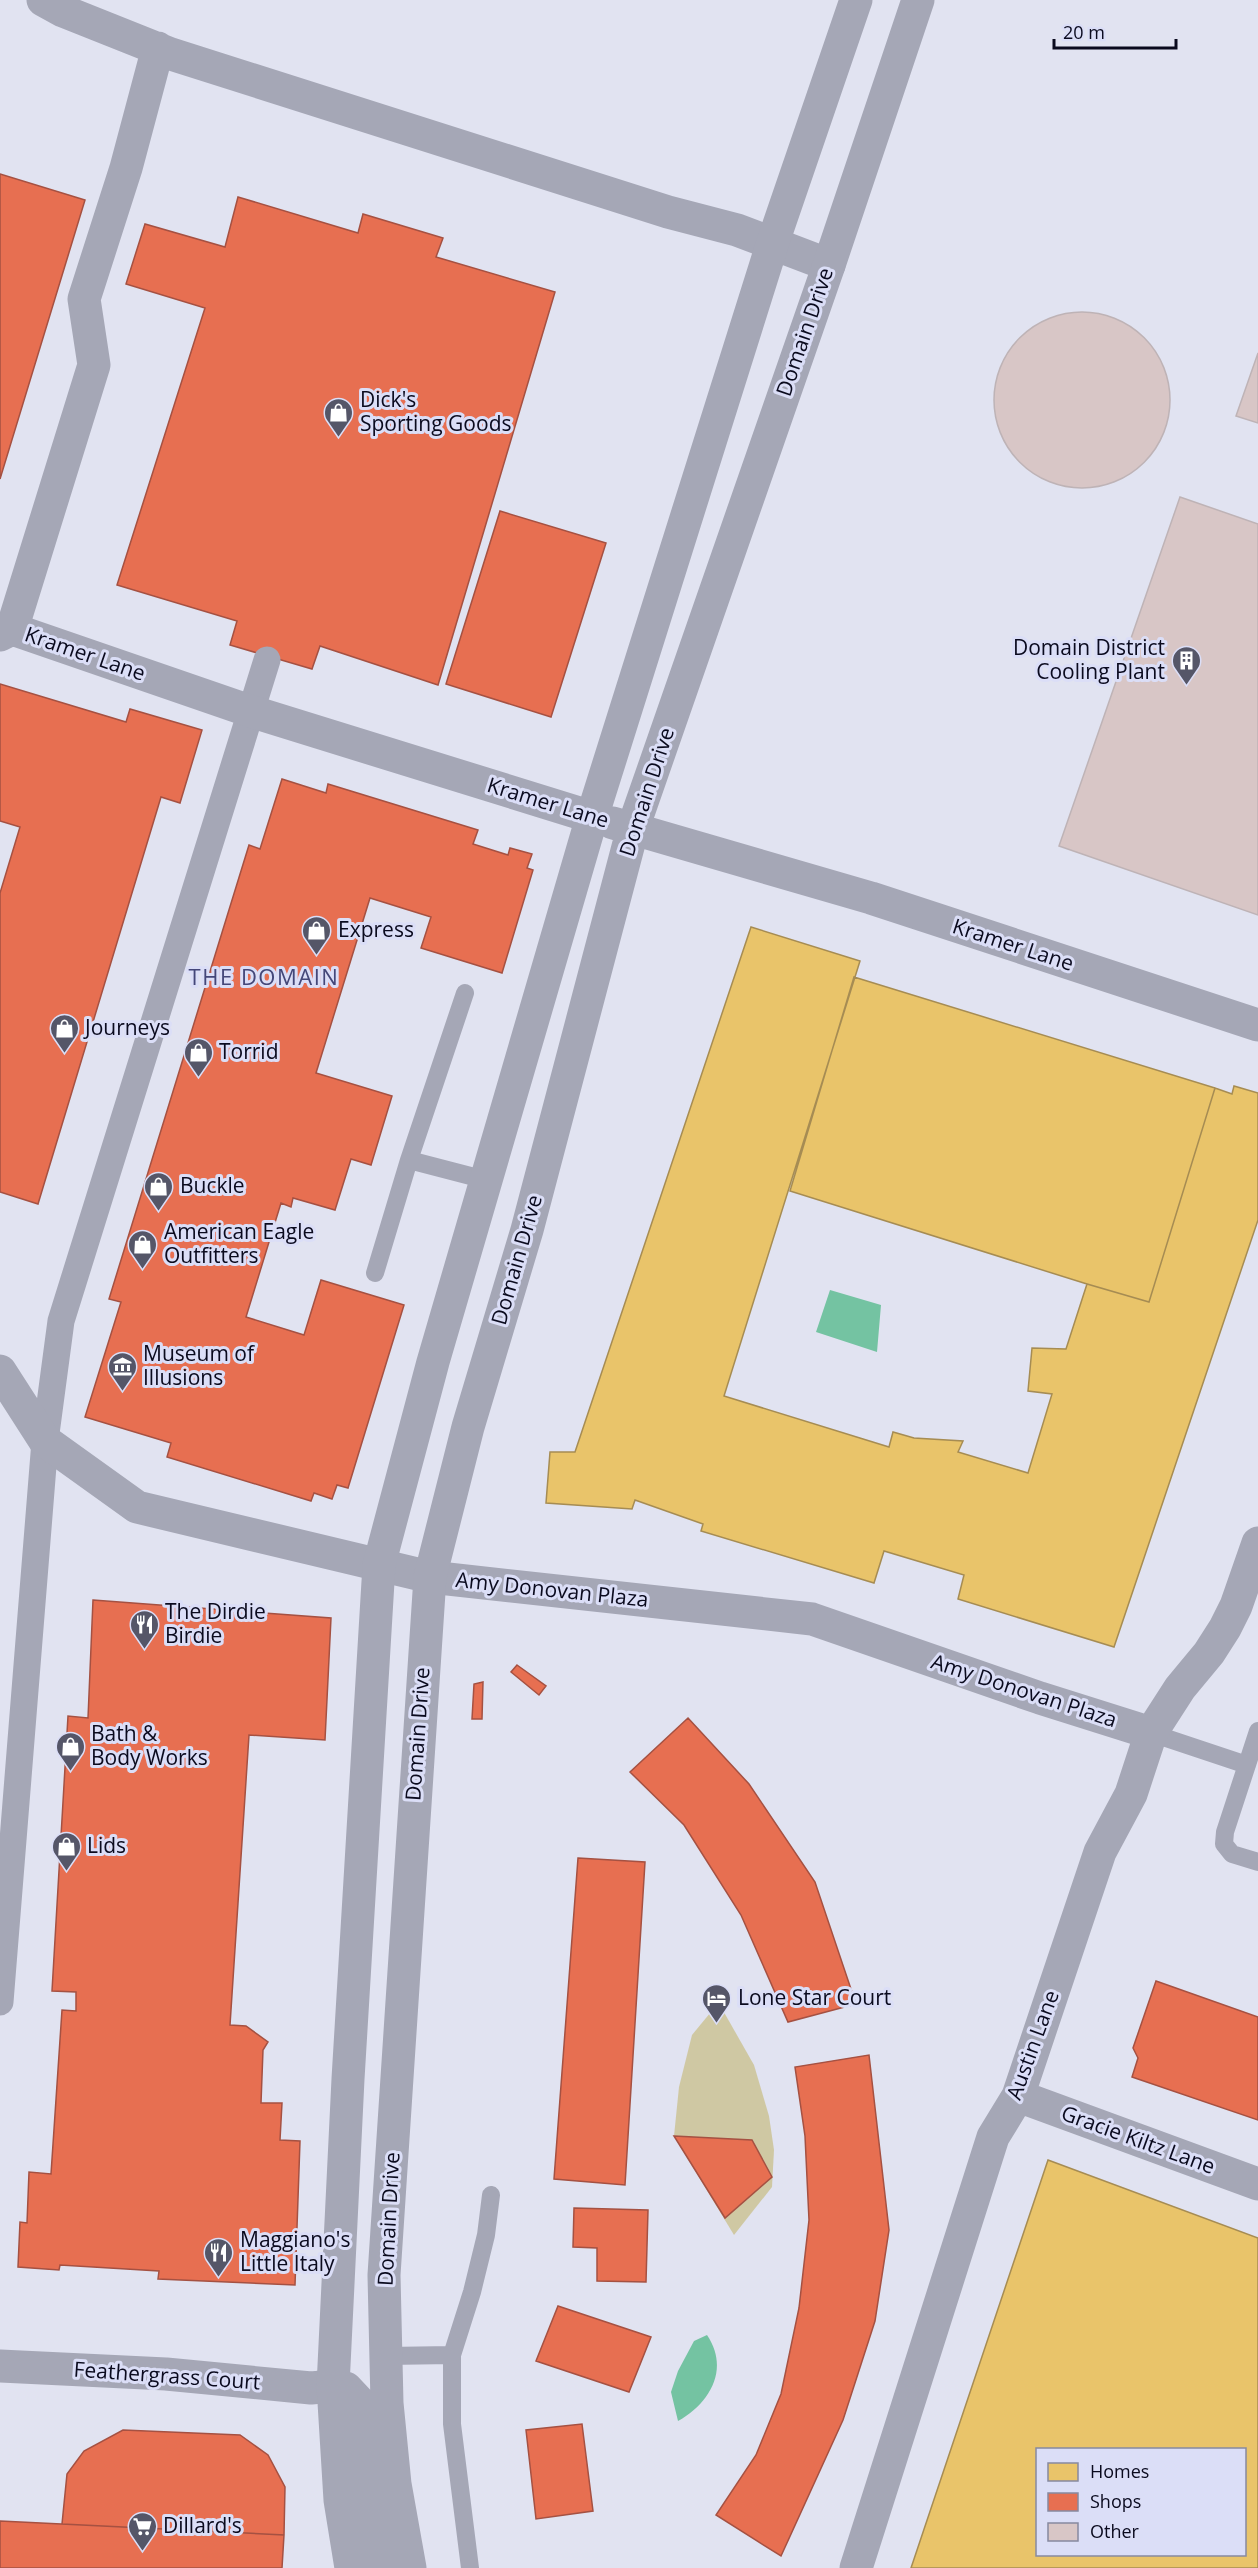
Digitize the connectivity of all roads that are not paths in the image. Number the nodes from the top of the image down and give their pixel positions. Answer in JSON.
{"nodes":[{"id":1,"x":43,"y":0,"type":"edge"},
{"id":2,"x":856,"y":0,"type":"edge"},
{"id":3,"x":918,"y":0,"type":"edge"},
{"id":4,"x":158,"y":48,"type":"junction"},
{"id":5,"x":771,"y":245,"type":"junction"},
{"id":6,"x":829,"y":265,"type":"junction"},
{"id":7,"x":6,"y":632,"type":"edge"},
{"id":8,"x":267,"y":660,"type":"dead end"},
{"id":9,"x":250,"y":711,"type":"junction"},
{"id":10,"x":592,"y":817,"type":"junction"},
{"id":11,"x":633,"y":828,"type":"junction"},
{"id":12,"x":465,"y":993,"type":"dead end"},
{"id":13,"x":1258,"y":1025,"type":"edge"},
{"id":14,"x":409,"y":1160,"type":"junction"},
{"id":15,"x":486,"y":1180,"type":"junction"},
{"id":16,"x":375,"y":1273,"type":"dead end"},
{"id":17,"x":0,"y":1371,"type":"edge"},
{"id":18,"x":45,"y":1441,"type":"junction"},
{"id":19,"x":1258,"y":1543,"type":"edge"},
{"id":20,"x":379,"y":1565,"type":"junction"},
{"id":21,"x":430,"y":1577,"type":"junction"},
{"id":22,"x":1258,"y":1731,"type":"edge"},
{"id":23,"x":1151,"y":1733,"type":"junction"},
{"id":24,"x":1247,"y":1765,"type":"junction"},
{"id":25,"x":1258,"y":1862,"type":"edge"},
{"id":26,"x":0,"y":2002,"type":"edge"},
{"id":27,"x":1018,"y":2096,"type":"junction"},
{"id":28,"x":1258,"y":2184,"type":"edge"},
{"id":29,"x":491,"y":2195,"type":"dead end"},
{"id":30,"x":452,"y":2355,"type":"junction"},
{"id":31,"x":386,"y":2356,"type":"junction"},
{"id":32,"x":0,"y":2366,"type":"edge"},
{"id":33,"x":333,"y":2386,"type":"junction"},
{"id":34,"x":351,"y":2568,"type":"edge"},
{"id":35,"x":382,"y":2568,"type":"edge"},
{"id":36,"x":410,"y":2568,"type":"edge"},
{"id":37,"x":470,"y":2568,"type":"edge"},
{"id":38,"x":856,"y":2568,"type":"edge"}],
"edges":[{"from":1,"to":4,"type":"street"},
{"from":2,"to":5,"type":"street","name":"Domain Drive"},
{"from":3,"to":6,"type":"street","name":"Domain Drive"},
{"from":4,"to":5,"type":"street"},
{"from":4,"to":7,"type":"street"},
{"from":5,"to":6,"type":"street"},
{"from":5,"to":10,"type":"street","name":"Domain Drive"},
{"from":6,"to":11,"type":"street","name":"Domain Drive"},
{"from":7,"to":9,"type":"street","name":"Kramer Lane"},
{"from":8,"to":9,"type":"street"},
{"from":9,"to":10,"type":"street","name":"Kramer Lane"},
{"from":9,"to":18,"type":"street"},
{"from":10,"to":11,"type":"street","name":"Kramer Lane"},
{"from":10,"to":15,"type":"street","name":"Domain Drive"},
{"from":11,"to":13,"type":"street","name":"Kramer Lane"},
{"from":11,"to":21,"type":"street","name":"Domain Drive"},
{"from":12,"to":14,"type":"lane"},
{"from":14,"to":15,"type":"lane"},
{"from":14,"to":16,"type":"lane"},
{"from":15,"to":20,"type":"street","name":"Domain Drive"},
{"from":17,"to":18,"type":"street","name":"Amy Donovan Plaza"},
{"from":18,"to":20,"type":"street","name":"Amy Donovan Plaza"},
{"from":18,"to":26,"type":"street"},
{"from":19,"to":23,"type":"street","name":"Austin Lane"},
{"from":20,"to":21,"type":"street","name":"Amy Donovan Plaza"},
{"from":20,"to":33,"type":"street","name":"Domain Drive"},
{"from":21,"to":23,"type":"street","name":"Amy Donovan Plaza"},
{"from":21,"to":31,"type":"street","name":"Domain Drive"},
{"from":22,"to":24,"type":"lane"},
{"from":23,"to":24,"type":"lane"},
{"from":23,"to":27,"type":"street","name":"Austin Lane"},
{"from":24,"to":25,"type":"lane"},
{"from":27,"to":28,"type":"street","name":"Gracie Kiltz Lane"},
{"from":27,"to":38,"type":"street","name":"Austin Lane"},
{"from":29,"to":30,"type":"lane"},
{"from":30,"to":31,"type":"lane"},
{"from":30,"to":37,"type":"lane"},
{"from":31,"to":36,"type":"street","name":"Domain Drive"},
{"from":32,"to":33,"type":"street","name":"Feathergrass Court"},
{"from":33,"to":34,"type":"street","name":"Domain Drive"},
{"from":33,"to":35,"type":"street"}]}
